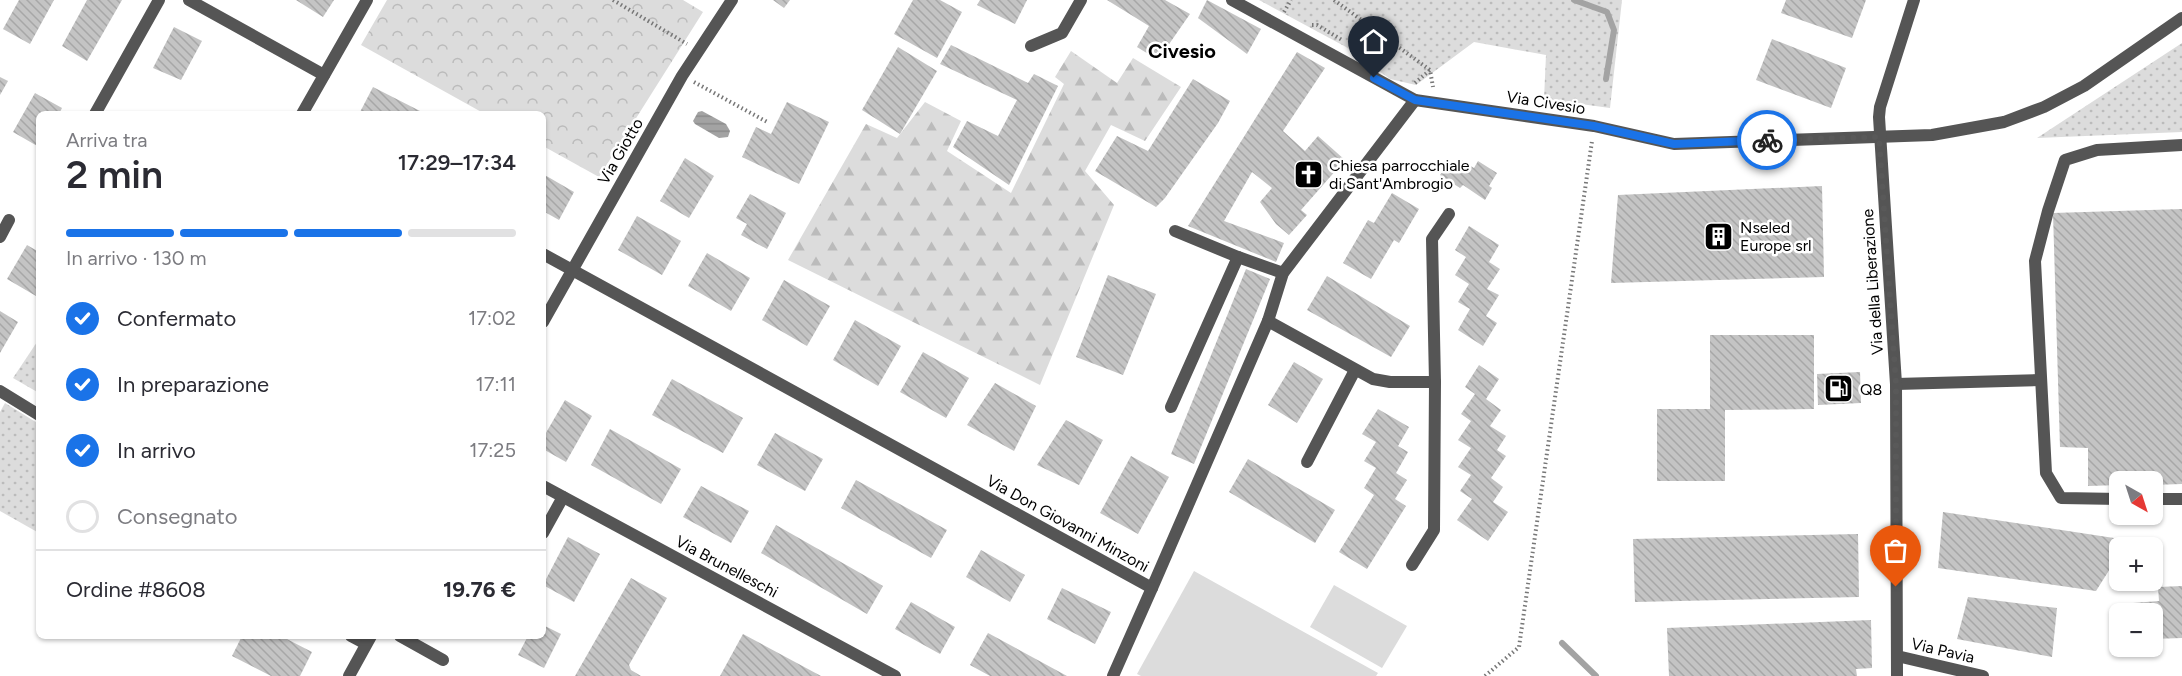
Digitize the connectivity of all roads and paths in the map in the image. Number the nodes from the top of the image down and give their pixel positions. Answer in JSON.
{"nodes":[{"id":1,"x":159,"y":0,"type":"edge"},
{"id":2,"x":189,"y":0,"type":"edge"},
{"id":3,"x":367,"y":0,"type":"edge"},
{"id":4,"x":613,"y":0,"type":"edge"},
{"id":5,"x":732,"y":0,"type":"edge"},
{"id":6,"x":1081,"y":0,"type":"edge"},
{"id":7,"x":1232,"y":0,"type":"edge"},
{"id":8,"x":1291,"y":0,"type":"edge"},
{"id":9,"x":1334,"y":0,"type":"edge"},
{"id":10,"x":1914,"y":0,"type":"edge"},
{"id":11,"x":1283,"y":13,"type":"dead end"},
{"id":12,"x":2182,"y":18,"type":"edge"},
{"id":13,"x":1393,"y":43,"type":"junction"},
{"id":14,"x":1031,"y":46,"type":"dead end"},
{"id":15,"x":698,"y":51,"type":"junction"},
{"id":16,"x":324,"y":75,"type":"junction"},
{"id":17,"x":682,"y":76,"type":"junction"},
{"id":18,"x":1374,"y":78,"type":"junction"},
{"id":19,"x":1433,"y":87,"type":"dead end"},
{"id":20,"x":1415,"y":100,"type":"junction"},
{"id":21,"x":97,"y":111,"type":"edge"},
{"id":22,"x":304,"y":111,"type":"edge"},
{"id":23,"x":770,"y":123,"type":"dead end"},
{"id":24,"x":1594,"y":126,"type":"junction"},
{"id":25,"x":1879,"y":137,"type":"junction"},
{"id":26,"x":2182,"y":146,"type":"edge"},
{"id":27,"x":1449,"y":214,"type":"dead end"},
{"id":28,"x":9,"y":220,"type":"dead end"},
{"id":29,"x":1175,"y":231,"type":"dead end"},
{"id":30,"x":0,"y":237,"type":"edge"},
{"id":31,"x":546,"y":256,"type":"edge"},
{"id":32,"x":1238,"y":257,"type":"junction"},
{"id":33,"x":572,"y":270,"type":"junction"},
{"id":34,"x":1283,"y":273,"type":"junction"},
{"id":35,"x":546,"y":317,"type":"edge"},
{"id":36,"x":1268,"y":321,"type":"junction"},
{"id":37,"x":1355,"y":370,"type":"junction"},
{"id":38,"x":2041,"y":380,"type":"junction"},
{"id":39,"x":1435,"y":382,"type":"junction"},
{"id":40,"x":1896,"y":384,"type":"junction"},
{"id":41,"x":0,"y":391,"type":"edge"},
{"id":42,"x":1171,"y":407,"type":"dead end"},
{"id":43,"x":36,"y":413,"type":"edge"},
{"id":44,"x":1307,"y":462,"type":"dead end"},
{"id":45,"x":546,"y":488,"type":"edge"},
{"id":46,"x":563,"y":497,"type":"junction"},
{"id":47,"x":2109,"y":499,"type":"edge"},
{"id":48,"x":2163,"y":499,"type":"edge"},
{"id":49,"x":2182,"y":499,"type":"edge"},
{"id":50,"x":546,"y":528,"type":"edge"},
{"id":51,"x":1412,"y":565,"type":"dead end"},
{"id":52,"x":1152,"y":588,"type":"junction"},
{"id":53,"x":405,"y":639,"type":"edge"},
{"id":54,"x":368,"y":640,"type":"edge"},
{"id":55,"x":1897,"y":656,"type":"junction"},
{"id":56,"x":443,"y":660,"type":"dead end"},
{"id":57,"x":349,"y":676,"type":"edge"},
{"id":58,"x":895,"y":676,"type":"edge"},
{"id":59,"x":1113,"y":676,"type":"edge"},
{"id":60,"x":1485,"y":676,"type":"edge"},
{"id":61,"x":1897,"y":676,"type":"edge"},
{"id":62,"x":1983,"y":676,"type":"edge"}],
"edges":[{"from":1,"to":21,"type":"street"},
{"from":2,"to":16,"type":"street"},
{"from":3,"to":16,"type":"street"},
{"from":4,"to":15,"type":"path"},
{"from":5,"to":15,"type":"street","name":"Via Giotto"},
{"from":6,"to":14,"type":"street"},
{"from":7,"to":18,"type":"street","name":"Via Civesio"},
{"from":8,"to":11,"type":"path"},
{"from":9,"to":13,"type":"path"},
{"from":10,"to":25,"type":"street","name":"Via della Liberazione"},
{"from":12,"to":25,"type":"street","name":"Via Civesio"},
{"from":13,"to":18,"type":"path"},
{"from":13,"to":19,"type":"path"},
{"from":15,"to":17,"type":"street","name":"Via Giotto"},
{"from":16,"to":22,"type":"street"},
{"from":17,"to":23,"type":"path"},
{"from":17,"to":33,"type":"street","name":"Via Giotto"},
{"from":18,"to":20,"type":"street","name":"Via Civesio"},
{"from":20,"to":24,"type":"street","name":"Via Civesio"},
{"from":20,"to":34,"type":"street","name":"Via Don Giovanni Minzoni"},
{"from":24,"to":25,"type":"street","name":"Via Civesio"},
{"from":24,"to":60,"type":"path"},
{"from":25,"to":40,"type":"street","name":"Via della Liberazione"},
{"from":26,"to":38,"type":"street"},
{"from":27,"to":39,"type":"street"},
{"from":28,"to":30,"type":"street"},
{"from":29,"to":32,"type":"street"},
{"from":31,"to":33,"type":"street","name":"Via Don Giovanni Minzoni"},
{"from":32,"to":34,"type":"street"},
{"from":32,"to":42,"type":"street"},
{"from":33,"to":35,"type":"street","name":"Via Giotto"},
{"from":33,"to":52,"type":"street","name":"Via Don Giovanni Minzoni"},
{"from":34,"to":36,"type":"street","name":"Via Don Giovanni Minzoni"},
{"from":36,"to":37,"type":"street"},
{"from":36,"to":52,"type":"street","name":"Via Don Giovanni Minzoni"},
{"from":37,"to":39,"type":"street"},
{"from":37,"to":44,"type":"street"},
{"from":38,"to":40,"type":"street"},
{"from":38,"to":47,"type":"street"},
{"from":39,"to":51,"type":"street"},
{"from":40,"to":55,"type":"street","name":"Via della Liberazione"},
{"from":41,"to":43,"type":"street"},
{"from":45,"to":46,"type":"street","name":"Via Brunelleschi"},
{"from":46,"to":50,"type":"street"},
{"from":46,"to":58,"type":"street","name":"Via Brunelleschi"},
{"from":48,"to":49,"type":"street"},
{"from":52,"to":59,"type":"street"},
{"from":53,"to":56,"type":"street"},
{"from":54,"to":57,"type":"street"},
{"from":55,"to":61,"type":"street","name":"Via della Liberazione"},
{"from":55,"to":62,"type":"street","name":"Via Pavia"}]}
